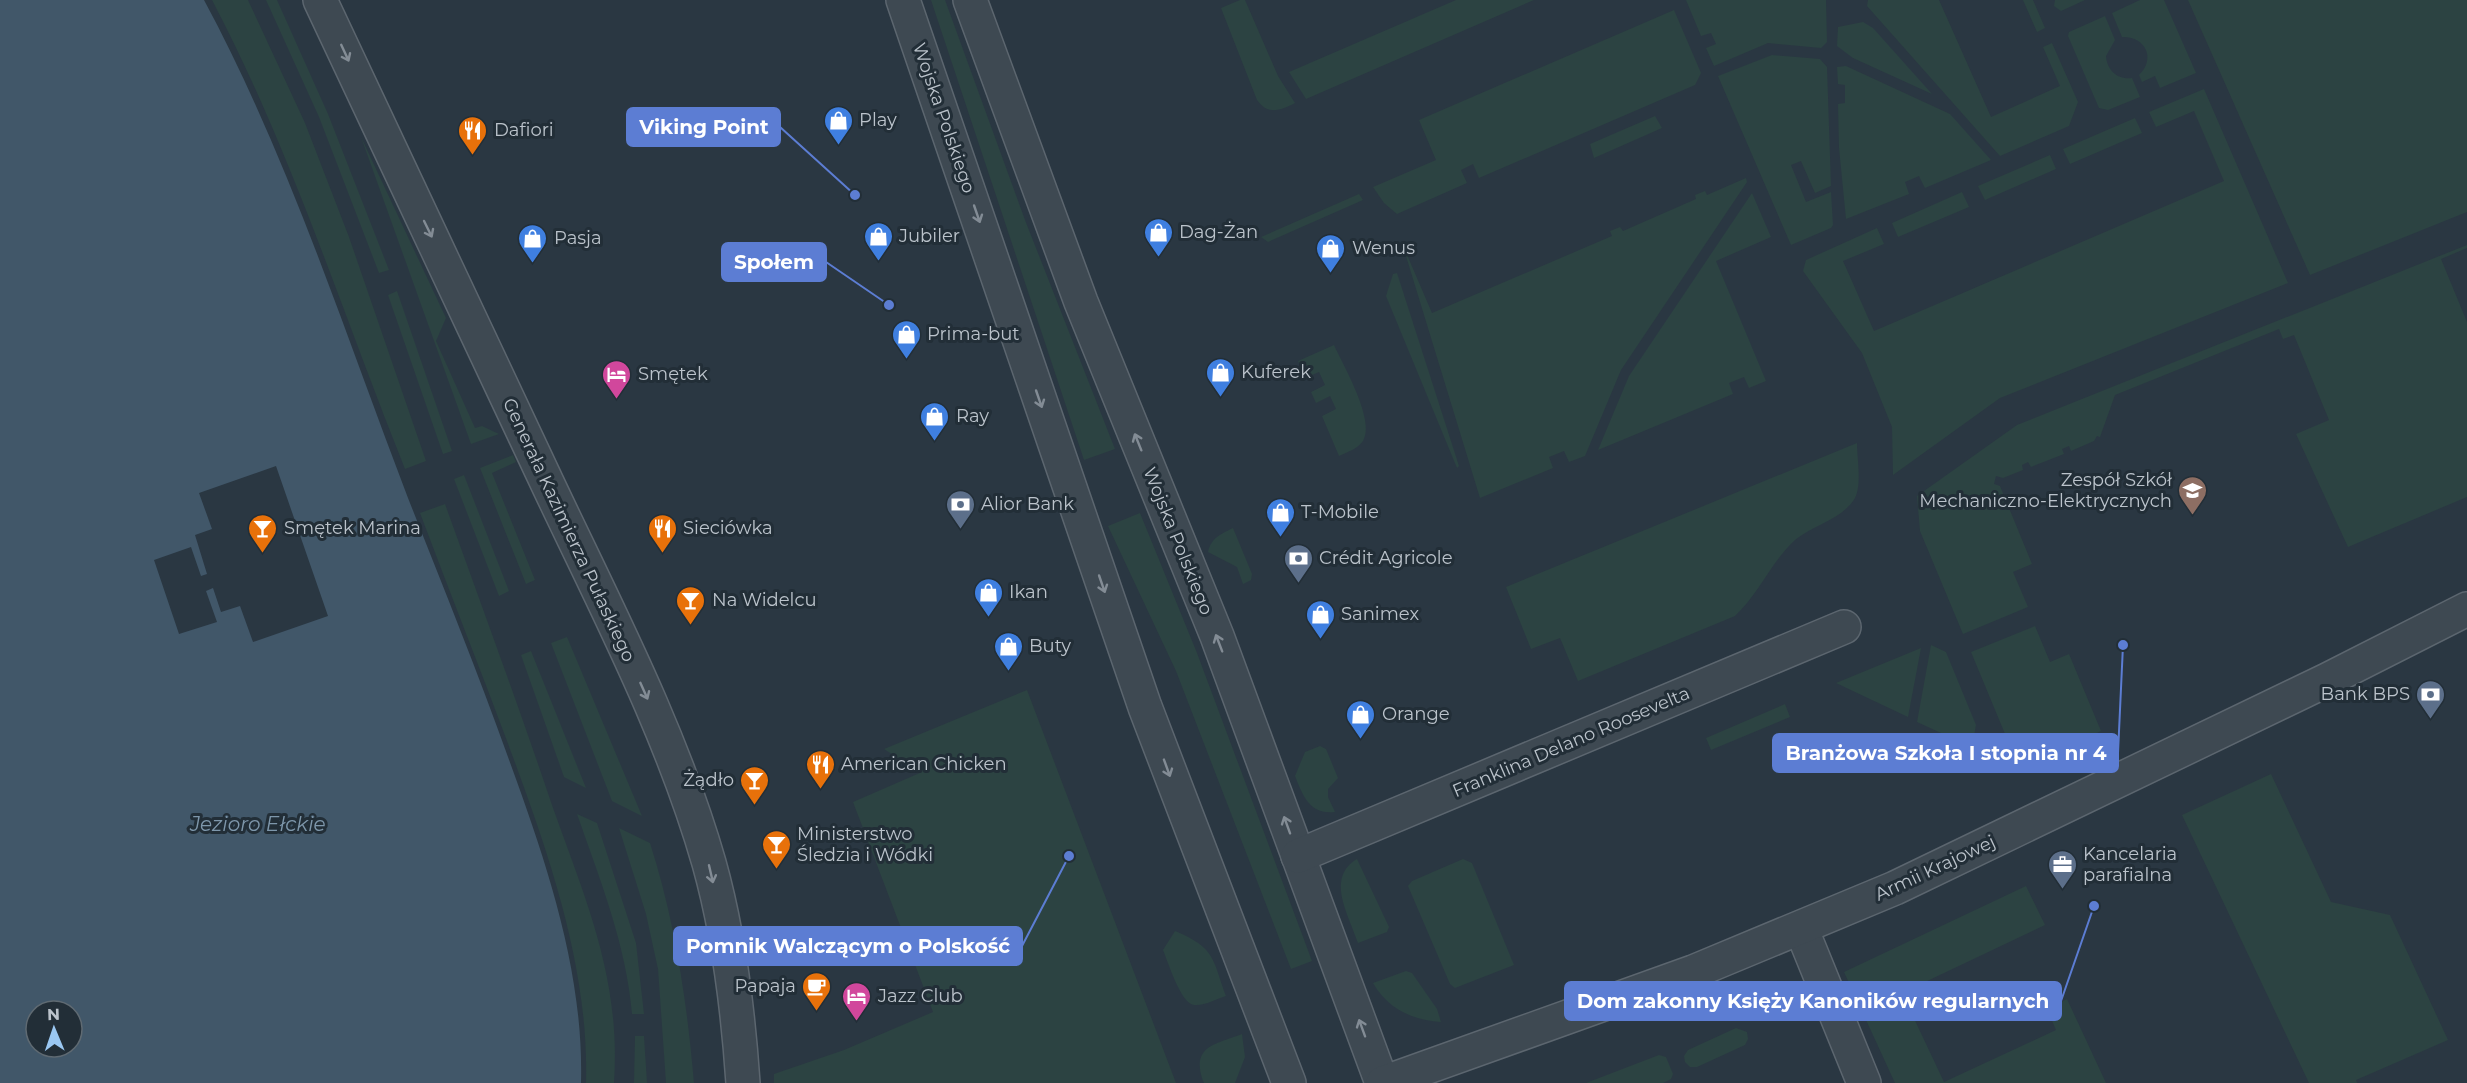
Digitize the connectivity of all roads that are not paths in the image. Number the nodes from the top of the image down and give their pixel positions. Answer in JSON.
{"nodes":[{"id":1,"x":320,"y":0,"type":"edge"},
{"id":2,"x":903,"y":0,"type":"edge"},
{"id":3,"x":970,"y":0,"type":"edge"},
{"id":4,"x":2467,"y":609,"type":"edge"},
{"id":5,"x":1844,"y":627,"type":"dead end"},
{"id":6,"x":1298,"y":856,"type":"junction"},
{"id":7,"x":1801,"y":928,"type":"junction"},
{"id":8,"x":743,"y":1083,"type":"edge"},
{"id":9,"x":1289,"y":1083,"type":"edge"},
{"id":10,"x":1383,"y":1083,"type":"edge"},
{"id":11,"x":1864,"y":1083,"type":"edge"}],
"edges":[{"from":1,"to":8,"type":"street","name":"Generała Kazimierza Pułaskiego","one_way":true},
{"from":2,"to":9,"type":"street","name":"Wojska Polskiego","one_way":true},
{"from":6,"to":3,"type":"street","name":"Wojska Polskiego","one_way":true},
{"from":4,"to":7,"type":"street","name":"Armii Krajowej"},
{"from":5,"to":6,"type":"street","name":"Franklina Delano Roosevelta"},
{"from":10,"to":6,"type":"street","name":"Wojska Polskiego","one_way":true},
{"from":7,"to":10,"type":"street","name":"Armii Krajowej"},
{"from":7,"to":11,"type":"street"}]}
